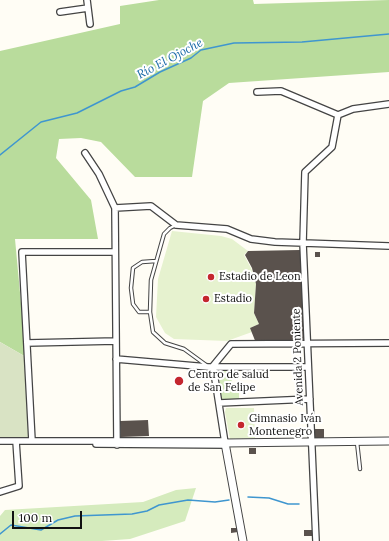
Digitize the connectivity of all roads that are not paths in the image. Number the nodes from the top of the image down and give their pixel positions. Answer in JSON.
{"nodes":[{"id":1,"x":87,"y":0,"type":"edge"},
{"id":2,"x":88,"y":8,"type":"junction"},
{"id":3,"x":60,"y":12,"type":"dead end"},
{"id":4,"x":90,"y":24,"type":"dead end"},
{"id":5,"x":257,"y":92,"type":"dead end"},
{"id":6,"x":389,"y":104,"type":"edge"},
{"id":7,"x":338,"y":115,"type":"junction"},
{"id":8,"x":85,"y":153,"type":"dead end"},
{"id":9,"x":115,"y":208,"type":"junction"},
{"id":10,"x":176,"y":225,"type":"junction"},
{"id":11,"x":303,"y":243,"type":"junction"},
{"id":12,"x":389,"y":246,"type":"edge"},
{"id":13,"x":115,"y":252,"type":"junction"},
{"id":14,"x":156,"y":261,"type":"junction"},
{"id":15,"x":150,"y":312,"type":"junction"},
{"id":16,"x":116,"y":341,"type":"junction"},
{"id":17,"x":27,"y":343,"type":"junction"},
{"id":18,"x":389,"y":343,"type":"edge"},
{"id":19,"x":308,"y":344,"type":"junction"},
{"id":20,"x":116,"y":359,"type":"junction"},
{"id":21,"x":210,"y":367,"type":"junction"},
{"id":22,"x":308,"y":367,"type":"junction"},
{"id":23,"x":310,"y":399,"type":"junction"},
{"id":24,"x":219,"y":403,"type":"junction"},
{"id":25,"x":0,"y":441,"type":"edge"},
{"id":26,"x":16,"y":441,"type":"junction"},
{"id":27,"x":32,"y":441,"type":"junction"},
{"id":28,"x":389,"y":441,"type":"edge"},
{"id":29,"x":312,"y":442,"type":"junction"},
{"id":30,"x":357,"y":442,"type":"junction"},
{"id":31,"x":117,"y":443,"type":"junction"},
{"id":32,"x":225,"y":443,"type":"junction"},
{"id":33,"x":360,"y":469,"type":"dead end"},
{"id":34,"x":0,"y":492,"type":"edge"},
{"id":35,"x":243,"y":541,"type":"edge"},
{"id":36,"x":316,"y":541,"type":"edge"}],
"edges":[{"from":1,"to":2,"type":"street"},
{"from":2,"to":3,"type":"street"},
{"from":2,"to":4,"type":"street"},
{"from":5,"to":7,"type":"street"},
{"from":6,"to":7,"type":"street"},
{"from":7,"to":11,"type":"street","name":"Avenida 2 Poniente"},
{"from":8,"to":9,"type":"street"},
{"from":9,"to":10,"type":"street"},
{"from":9,"to":13,"type":"street"},
{"from":10,"to":11,"type":"street"},
{"from":10,"to":14,"type":"lane"},
{"from":11,"to":12,"type":"street"},
{"from":11,"to":19,"type":"street","name":"Avenida 2 Poniente"},
{"from":13,"to":16,"type":"street"},
{"from":13,"to":17,"type":"street"},
{"from":14,"to":15,"type":"lane"},
{"from":14,"to":15,"type":"lane"},
{"from":15,"to":21,"type":"lane"},
{"from":16,"to":17,"type":"street"},
{"from":16,"to":20,"type":"street"},
{"from":17,"to":27,"type":"street"},
{"from":18,"to":19,"type":"street"},
{"from":19,"to":21,"type":"street"},
{"from":19,"to":22,"type":"street","name":"Avenida 2 Poniente"},
{"from":20,"to":21,"type":"street"},
{"from":20,"to":31,"type":"street"},
{"from":21,"to":22,"type":"street"},
{"from":21,"to":24,"type":"street"},
{"from":22,"to":23,"type":"street","name":"Avenida 2 Poniente"},
{"from":23,"to":24,"type":"street"},
{"from":23,"to":29,"type":"street","name":"Avenida 2 Poniente"},
{"from":24,"to":32,"type":"street"},
{"from":25,"to":26,"type":"street"},
{"from":26,"to":27,"type":"street"},
{"from":26,"to":34,"type":"street"},
{"from":27,"to":31,"type":"street"},
{"from":28,"to":30,"type":"street"},
{"from":29,"to":30,"type":"street"},
{"from":29,"to":32,"type":"street"},
{"from":29,"to":36,"type":"street","name":"Avenida 2 Poniente"},
{"from":30,"to":33,"type":"lane"},
{"from":31,"to":32,"type":"street"},
{"from":32,"to":35,"type":"street"}]}
